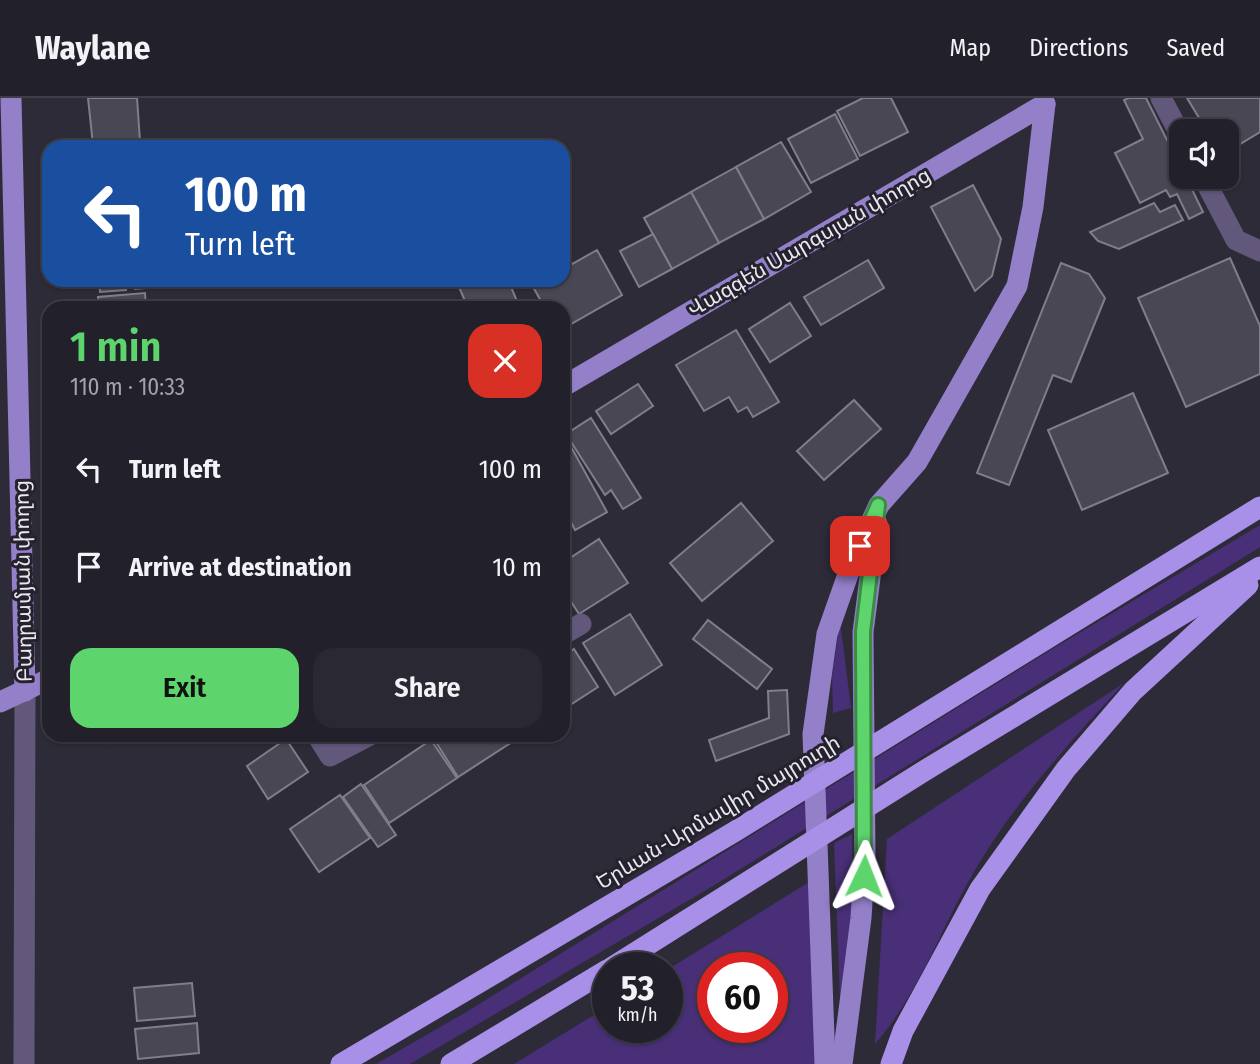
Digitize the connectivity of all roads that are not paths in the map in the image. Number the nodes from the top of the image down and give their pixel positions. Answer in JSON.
{"nodes":[{"id":1,"x":11,"y":98,"type":"edge"},
{"id":2,"x":1161,"y":98,"type":"edge"},
{"id":3,"x":1050,"y":101,"type":"edge"},
{"id":4,"x":1172,"y":119,"type":"edge"},
{"id":5,"x":1209,"y":189,"type":"edge"},
{"id":6,"x":1260,"y":251,"type":"edge"},
{"id":7,"x":570,"y":382,"type":"edge"},
{"id":8,"x":878,"y":505,"type":"junction"},
{"id":9,"x":1260,"y":507,"type":"edge"},
{"id":10,"x":1260,"y":567,"type":"edge"},
{"id":11,"x":1260,"y":574,"type":"edge"},
{"id":12,"x":42,"y":682,"type":"edge"},
{"id":13,"x":25,"y":691,"type":"junction"},
{"id":14,"x":0,"y":702,"type":"edge"},
{"id":15,"x":321,"y":742,"type":"edge"},
{"id":16,"x":357,"y":742,"type":"edge"},
{"id":17,"x":637,"y":952,"type":"edge"},
{"id":18,"x":592,"y":979,"type":"edge"},
{"id":19,"x":24,"y":1064,"type":"edge"},
{"id":20,"x":341,"y":1064,"type":"edge"},
{"id":21,"x":451,"y":1064,"type":"edge"},
{"id":22,"x":825,"y":1064,"type":"edge"},
{"id":23,"x":842,"y":1064,"type":"edge"},
{"id":24,"x":891,"y":1064,"type":"edge"}],
"edges":[{"from":1,"to":13,"type":"main road","name":"Բաղրամյան փողոց"},
{"from":2,"to":4,"type":"street"},
{"from":3,"to":7,"type":"main road","name":"Վազգեն Սարգսյան փողոց"},
{"from":3,"to":8,"type":"main road"},
{"from":5,"to":6,"type":"street"},
{"from":8,"to":22,"type":"main road"},
{"from":8,"to":23,"type":"main road"},
{"from":9,"to":20,"type":"highway","name":"Երևան-Արմավիր մայրուղի"},
{"from":10,"to":17,"type":"highway"},
{"from":11,"to":24,"type":"highway"},
{"from":12,"to":13,"type":"main road"},
{"from":13,"to":14,"type":"main road"},
{"from":13,"to":19,"type":"street","name":"Բաղրամյան փողոց"},
{"from":15,"to":16,"type":"street"},
{"from":18,"to":21,"type":"highway"}]}
